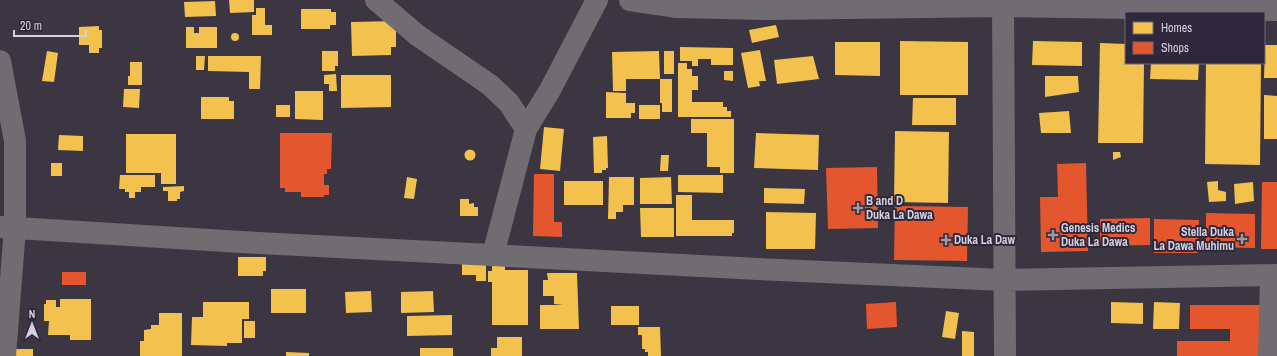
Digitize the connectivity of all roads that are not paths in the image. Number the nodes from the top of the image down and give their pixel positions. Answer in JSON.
{"nodes":[{"id":1,"x":376,"y":0,"type":"edge"},
{"id":2,"x":597,"y":0,"type":"edge"},
{"id":3,"x":630,"y":0,"type":"edge"},
{"id":4,"x":748,"y":0,"type":"edge"},
{"id":5,"x":1002,"y":3,"type":"edge"},
{"id":6,"x":768,"y":9,"type":"junction"},
{"id":7,"x":1277,"y":10,"type":"edge"},
{"id":8,"x":0,"y":61,"type":"edge"},
{"id":9,"x":526,"y":129,"type":"junction"},
{"id":10,"x":7,"y":228,"type":"edge"},
{"id":11,"x":493,"y":255,"type":"junction"},
{"id":12,"x":1274,"y":275,"type":"edge"},
{"id":13,"x":1004,"y":280,"type":"junction"},
{"id":14,"x":5,"y":356,"type":"edge"},
{"id":15,"x":1005,"y":356,"type":"edge"},
{"id":16,"x":1269,"y":356,"type":"edge"}],
"edges":[{"from":1,"to":9,"type":"street"},
{"from":2,"to":9,"type":"street"},
{"from":3,"to":6,"type":"street"},
{"from":4,"to":6,"type":"street"},
{"from":5,"to":6,"type":"street"},
{"from":5,"to":7,"type":"street"},
{"from":5,"to":13,"type":"street"},
{"from":8,"to":10,"type":"street"},
{"from":9,"to":11,"type":"street"},
{"from":10,"to":11,"type":"street"},
{"from":10,"to":14,"type":"street"},
{"from":11,"to":13,"type":"street"},
{"from":12,"to":13,"type":"street"},
{"from":12,"to":16,"type":"street"},
{"from":13,"to":15,"type":"street"}]}
